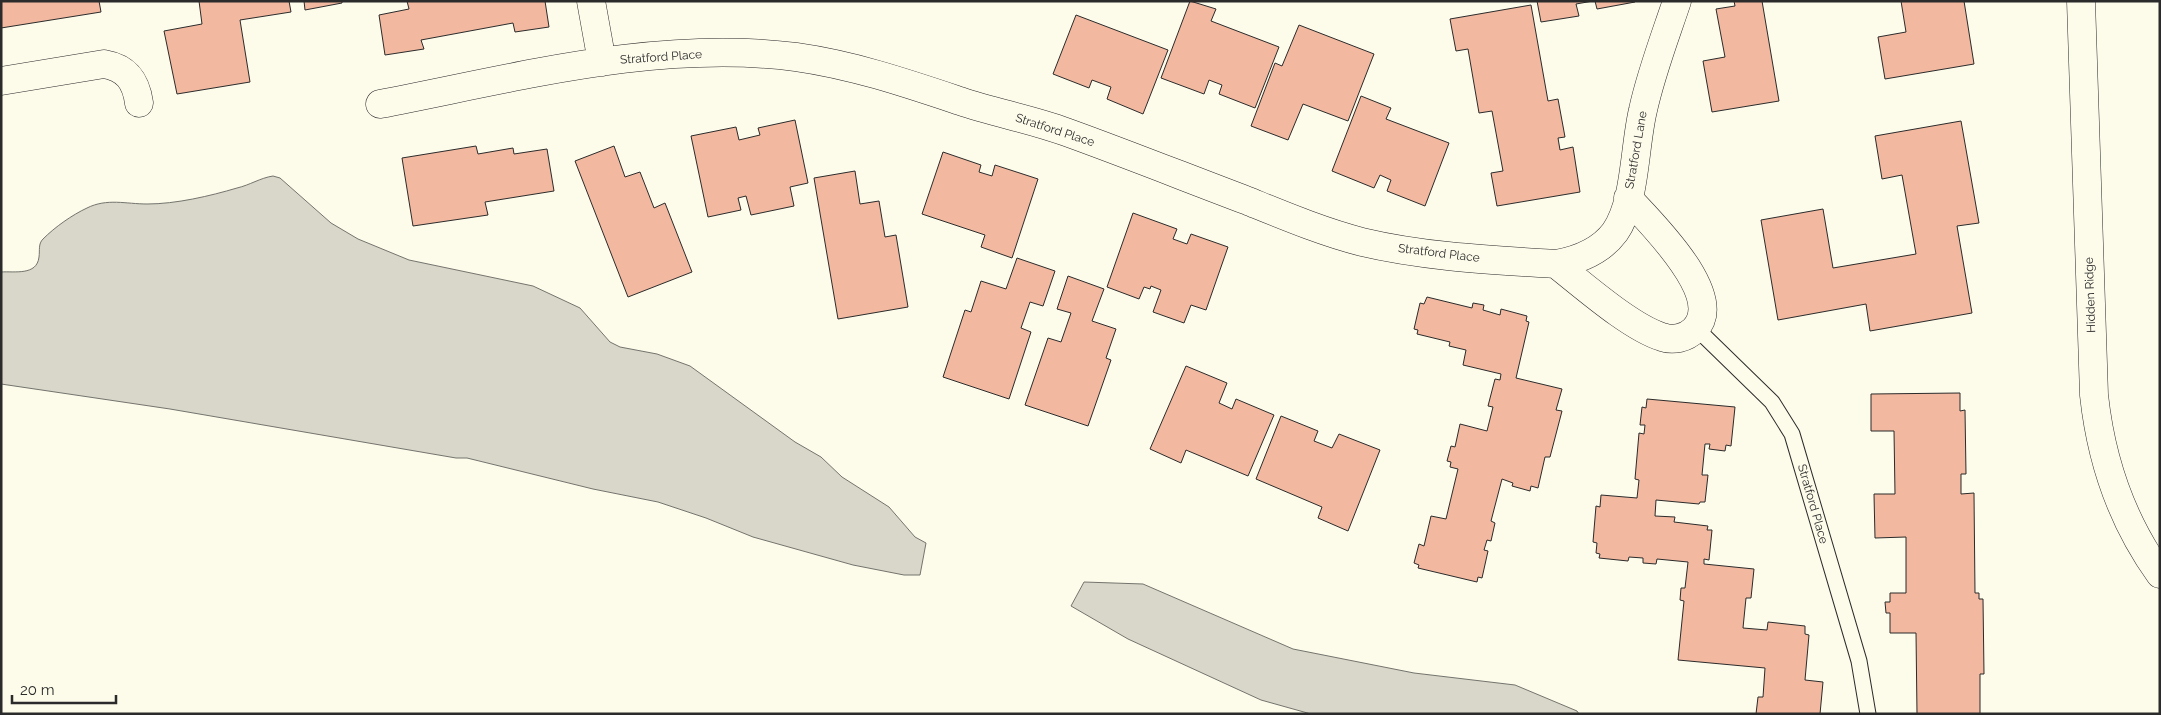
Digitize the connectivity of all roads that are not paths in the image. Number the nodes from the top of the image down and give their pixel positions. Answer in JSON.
{"nodes":[{"id":1,"x":591,"y":1,"type":"edge"},
{"id":2,"x":1677,"y":1,"type":"edge"},
{"id":3,"x":2081,"y":1,"type":"edge"},
{"id":4,"x":602,"y":62,"type":"junction"},
{"id":5,"x":1,"y":81,"type":"edge"},
{"id":6,"x":139,"y":103,"type":"dead end"},
{"id":7,"x":380,"y":104,"type":"dead end"},
{"id":8,"x":1628,"y":198,"type":"junction"},
{"id":9,"x":1556,"y":264,"type":"junction"},
{"id":10,"x":1696,"y":328,"type":"junction"},
{"id":11,"x":2160,"y":574,"type":"edge"},
{"id":12,"x":1868,"y":714,"type":"edge"}],
"edges":[{"from":1,"to":4,"type":"street"},
{"from":2,"to":8,"type":"street","name":"Stratford Lane"},
{"from":3,"to":11,"type":"street","name":"Hidden Ridge"},
{"from":4,"to":7,"type":"street","name":"Stratford Place"},
{"from":4,"to":9,"type":"street","name":"Stratford Place"},
{"from":5,"to":6,"type":"street"},
{"from":8,"to":9,"type":"street","name":"Stratford Lane"},
{"from":8,"to":10,"type":"street"},
{"from":9,"to":10,"type":"street"},
{"from":10,"to":12,"type":"lane","name":"Stratford Place"}]}
